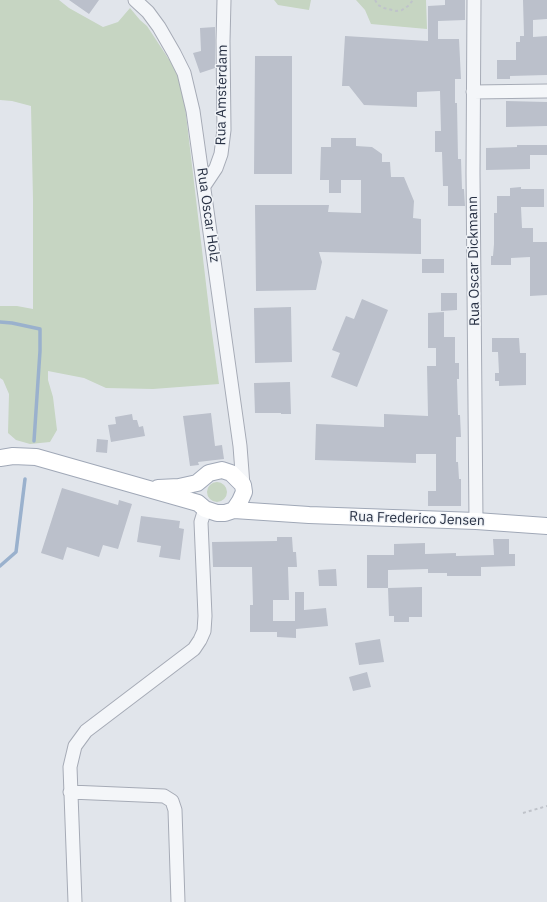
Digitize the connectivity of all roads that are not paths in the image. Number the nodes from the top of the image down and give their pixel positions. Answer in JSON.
{"nodes":[{"id":1,"x":135,"y":0,"type":"edge"},
{"id":2,"x":224,"y":0,"type":"edge"},
{"id":3,"x":474,"y":0,"type":"edge"},
{"id":4,"x":547,"y":91,"type":"edge"},
{"id":5,"x":473,"y":92,"type":"junction"},
{"id":6,"x":204,"y":186,"type":"junction"},
{"id":7,"x":240,"y":446,"type":"junction"},
{"id":8,"x":0,"y":458,"type":"edge"},
{"id":9,"x":222,"y":470,"type":"junction"},
{"id":10,"x":197,"y":483,"type":"junction"},
{"id":11,"x":145,"y":488,"type":"junction"},
{"id":12,"x":243,"y":488,"type":"junction"},
{"id":13,"x":202,"y":506,"type":"junction"},
{"id":14,"x":234,"y":510,"type":"junction"},
{"id":15,"x":287,"y":514,"type":"junction"},
{"id":16,"x":476,"y":521,"type":"junction"},
{"id":17,"x":547,"y":526,"type":"edge"},
{"id":18,"x":70,"y":792,"type":"junction"},
{"id":19,"x":75,"y":902,"type":"edge"},
{"id":20,"x":178,"y":902,"type":"edge"}],
"edges":[{"from":1,"to":6,"type":"street","name":"Rua Oscar Holz"},
{"from":2,"to":6,"type":"street","name":"Rua Amsterdam"},
{"from":3,"to":5,"type":"street","name":"Rua Oscar Dickmann"},
{"from":4,"to":5,"type":"street"},
{"from":5,"to":16,"type":"street","name":"Rua Oscar Dickmann"},
{"from":6,"to":7,"type":"street","name":"Rua Oscar Holz"},
{"from":7,"to":9,"type":"street","name":"Rua Oscar Holz"},
{"from":7,"to":12,"type":"street","name":"Rua Oscar Holz"},
{"from":8,"to":11,"type":"main road","name":"Rua Frederico Jensen"},
{"from":9,"to":10,"type":"main road","name":"Rua Frederico Jensen"},
{"from":9,"to":12,"type":"main road","name":"Rua Frederico Jensen"},
{"from":10,"to":11,"type":"main road","name":"Rua Frederico Jensen"},
{"from":10,"to":13,"type":"main road"},
{"from":11,"to":13,"type":"main road","name":"Rua Frederico Jensen"},
{"from":12,"to":14,"type":"main road"},
{"from":12,"to":15,"type":"main road","name":"Rua Frederico Jensen"},
{"from":13,"to":14,"type":"main road","name":"Rua Frederico Jensen"},
{"from":13,"to":18,"type":"street"},
{"from":14,"to":15,"type":"main road","name":"Rua Frederico Jensen"},
{"from":15,"to":16,"type":"main road","name":"Rua Frederico Jensen"},
{"from":16,"to":17,"type":"main road","name":"Rua Frederico Jensen"},
{"from":18,"to":19,"type":"street"},
{"from":18,"to":20,"type":"street"}]}
